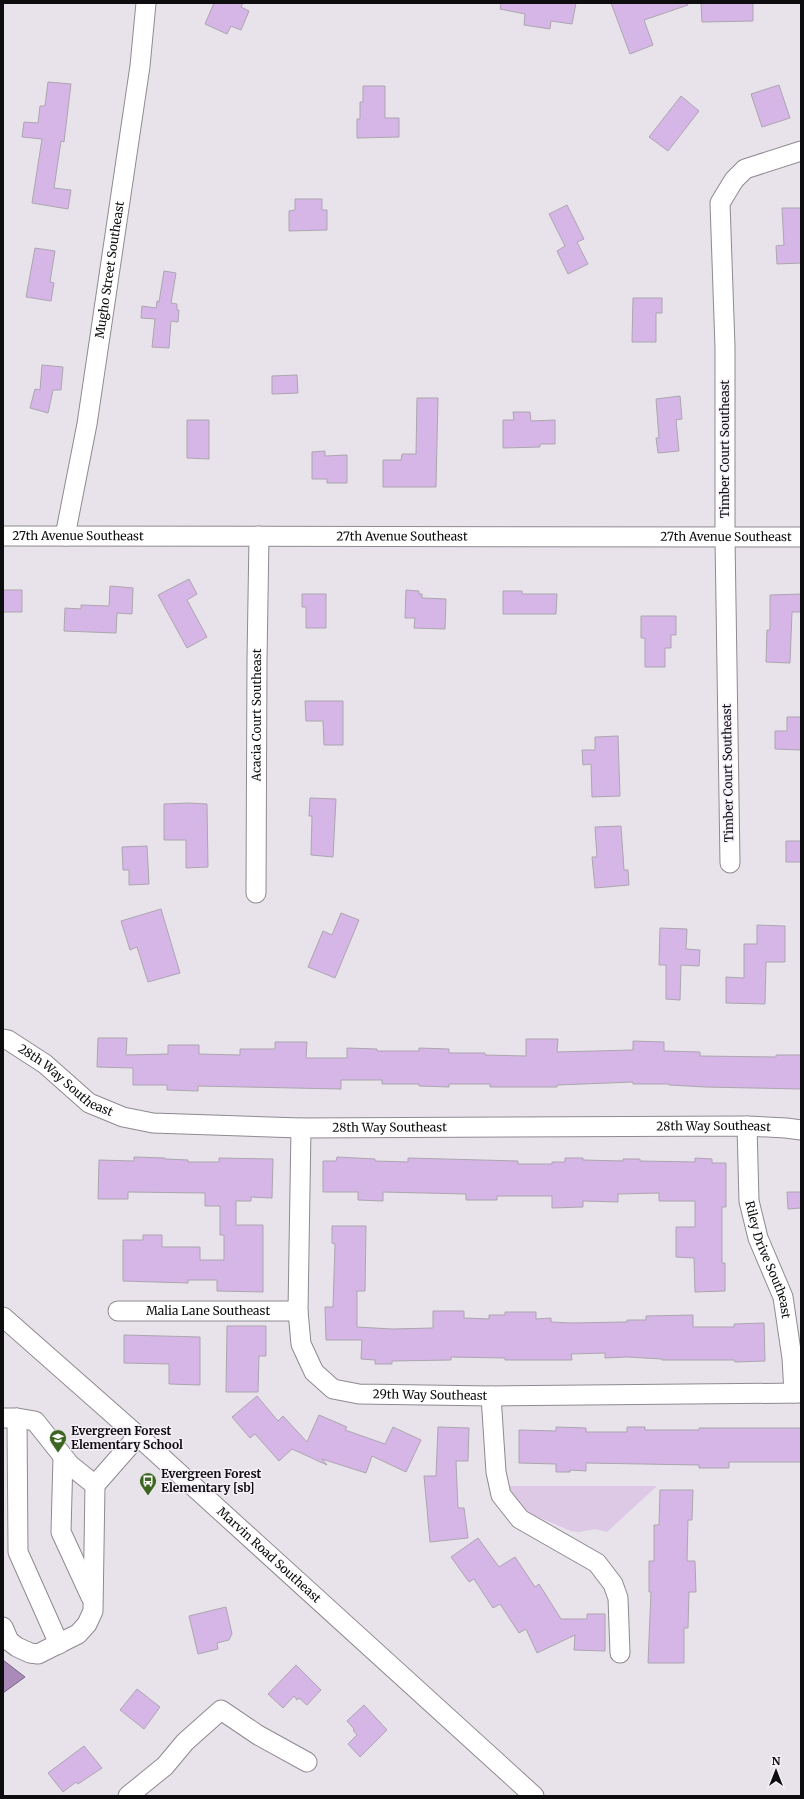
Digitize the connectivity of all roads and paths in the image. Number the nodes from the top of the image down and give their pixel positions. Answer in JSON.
{"nodes":[{"id":1,"x":146,"y":3,"type":"edge"},
{"id":2,"x":801,"y":151,"type":"edge"},
{"id":3,"x":3,"y":536,"type":"edge"},
{"id":4,"x":65,"y":536,"type":"junction"},
{"id":5,"x":260,"y":536,"type":"junction"},
{"id":6,"x":725,"y":537,"type":"junction"},
{"id":7,"x":801,"y":537,"type":"edge"},
{"id":8,"x":730,"y":863,"type":"dead end"},
{"id":9,"x":256,"y":893,"type":"dead end"},
{"id":10,"x":3,"y":1039,"type":"edge"},
{"id":11,"x":747,"y":1126,"type":"junction"},
{"id":12,"x":301,"y":1128,"type":"junction"},
{"id":13,"x":801,"y":1130,"type":"edge"},
{"id":14,"x":118,"y":1311,"type":"dead end"},
{"id":15,"x":298,"y":1311,"type":"junction"},
{"id":16,"x":3,"y":1316,"type":"edge"},
{"id":17,"x":798,"y":1393,"type":"edge"},
{"id":18,"x":491,"y":1396,"type":"junction"},
{"id":19,"x":10,"y":1418,"type":"edge"},
{"id":20,"x":138,"y":1436,"type":"junction"},
{"id":21,"x":63,"y":1457,"type":"junction"},
{"id":22,"x":95,"y":1485,"type":"junction"},
{"id":23,"x":93,"y":1602,"type":"junction"},
{"id":24,"x":3,"y":1627,"type":"edge"},
{"id":25,"x":59,"y":1644,"type":"junction"},
{"id":26,"x":620,"y":1653,"type":"dead end"},
{"id":27,"x":308,"y":1762,"type":"dead end"},
{"id":28,"x":128,"y":1796,"type":"edge"},
{"id":29,"x":534,"y":1796,"type":"edge"}],
"edges":[{"from":1,"to":4,"type":"street","name":"Mugho Street Southeast"},
{"from":2,"to":6,"type":"street","name":"Timber Court Southeast"},
{"from":3,"to":4,"type":"street","name":"27th Avenue Southeast"},
{"from":4,"to":5,"type":"street","name":"27th Avenue Southeast"},
{"from":5,"to":6,"type":"street","name":"27th Avenue Southeast"},
{"from":5,"to":9,"type":"street","name":"Acacia Court Southeast"},
{"from":6,"to":7,"type":"street","name":"27th Avenue Southeast"},
{"from":6,"to":8,"type":"street","name":"Timber Court Southeast"},
{"from":10,"to":12,"type":"street","name":"28th Way Southeast"},
{"from":11,"to":12,"type":"street","name":"28th Way Southeast"},
{"from":11,"to":13,"type":"street","name":"28th Way Southeast"},
{"from":11,"to":17,"type":"street","name":"Riley Drive Southeast"},
{"from":12,"to":15,"type":"street","name":"29th Way Southeast"},
{"from":14,"to":15,"type":"street","name":"Malia Lane Southeast"},
{"from":15,"to":18,"type":"street","name":"29th Way Southeast"},
{"from":16,"to":20,"type":"street","name":"Marvin Road Southeast"},
{"from":17,"to":18,"type":"street","name":"29th Way Southeast"},
{"from":18,"to":26,"type":"street"},
{"from":19,"to":21,"type":"street"},
{"from":19,"to":25,"type":"street"},
{"from":20,"to":22,"type":"street"},
{"from":20,"to":29,"type":"street","name":"Marvin Road Southeast"},
{"from":21,"to":22,"type":"street"},
{"from":21,"to":23,"type":"street"},
{"from":22,"to":23,"type":"street"},
{"from":23,"to":25,"type":"street"},
{"from":24,"to":25,"type":"street"},
{"from":27,"to":28,"type":"street"}]}
